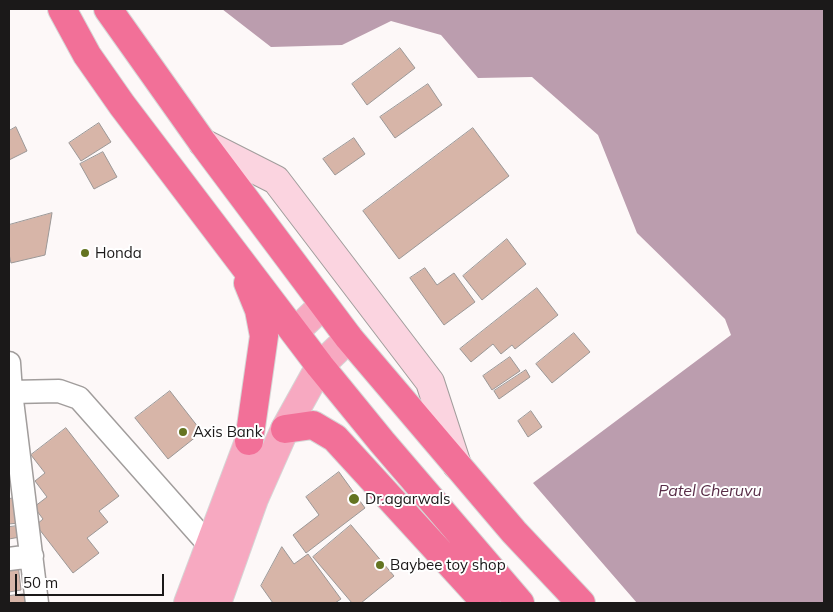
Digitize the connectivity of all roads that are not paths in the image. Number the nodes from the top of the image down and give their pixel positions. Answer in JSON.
{"nodes":[{"id":1,"x":62,"y":9,"type":"edge"},
{"id":2,"x":108,"y":9,"type":"edge"},
{"id":3,"x":203,"y":143,"type":"junction"},
{"id":4,"x":237,"y":256,"type":"junction"},
{"id":5,"x":323,"y":305,"type":"junction"},
{"id":6,"x":295,"y":332,"type":"junction"},
{"id":7,"x":349,"y":338,"type":"junction"},
{"id":8,"x":9,"y":363,"type":"edge"},
{"id":9,"x":320,"y":366,"type":"junction"},
{"id":10,"x":11,"y":392,"type":"junction"},
{"id":11,"x":285,"y":429,"type":"junction"},
{"id":12,"x":249,"y":441,"type":"joint"},
{"id":13,"x":457,"y":465,"type":"junction"},
{"id":14,"x":210,"y":546,"type":"junction"},
{"id":15,"x":32,"y":556,"type":"junction"},
{"id":16,"x":9,"y":559,"type":"edge"},
{"id":17,"x":222,"y":600,"type":"edge"},
{"id":18,"x":37,"y":603,"type":"edge"},
{"id":19,"x":188,"y":603,"type":"edge"},
{"id":20,"x":486,"y":603,"type":"edge"},
{"id":21,"x":520,"y":603,"type":"edge"},
{"id":22,"x":581,"y":603,"type":"edge"}],
"edges":[{"from":1,"to":4,"type":"highway"},
{"from":2,"to":3,"type":"highway"},
{"from":3,"to":5,"type":"highway"},
{"from":3,"to":13,"type":"street"},
{"from":4,"to":6,"type":"highway"},
{"from":4,"to":12,"type":"highway"},
{"from":5,"to":6,"type":"main road"},
{"from":5,"to":7,"type":"highway"},
{"from":6,"to":9,"type":"highway"},
{"from":7,"to":9,"type":"main road"},
{"from":7,"to":13,"type":"highway"},
{"from":8,"to":10,"type":"street"},
{"from":9,"to":11,"type":"main road"},
{"from":9,"to":21,"type":"highway"},
{"from":10,"to":14,"type":"street"},
{"from":10,"to":15,"type":"street"},
{"from":11,"to":17,"type":"main road"},
{"from":11,"to":20,"type":"highway"},
{"from":12,"to":14,"type":"main road"},
{"from":13,"to":22,"type":"highway"},
{"from":14,"to":19,"type":"main road"},
{"from":15,"to":16,"type":"street"},
{"from":15,"to":18,"type":"street"}]}
